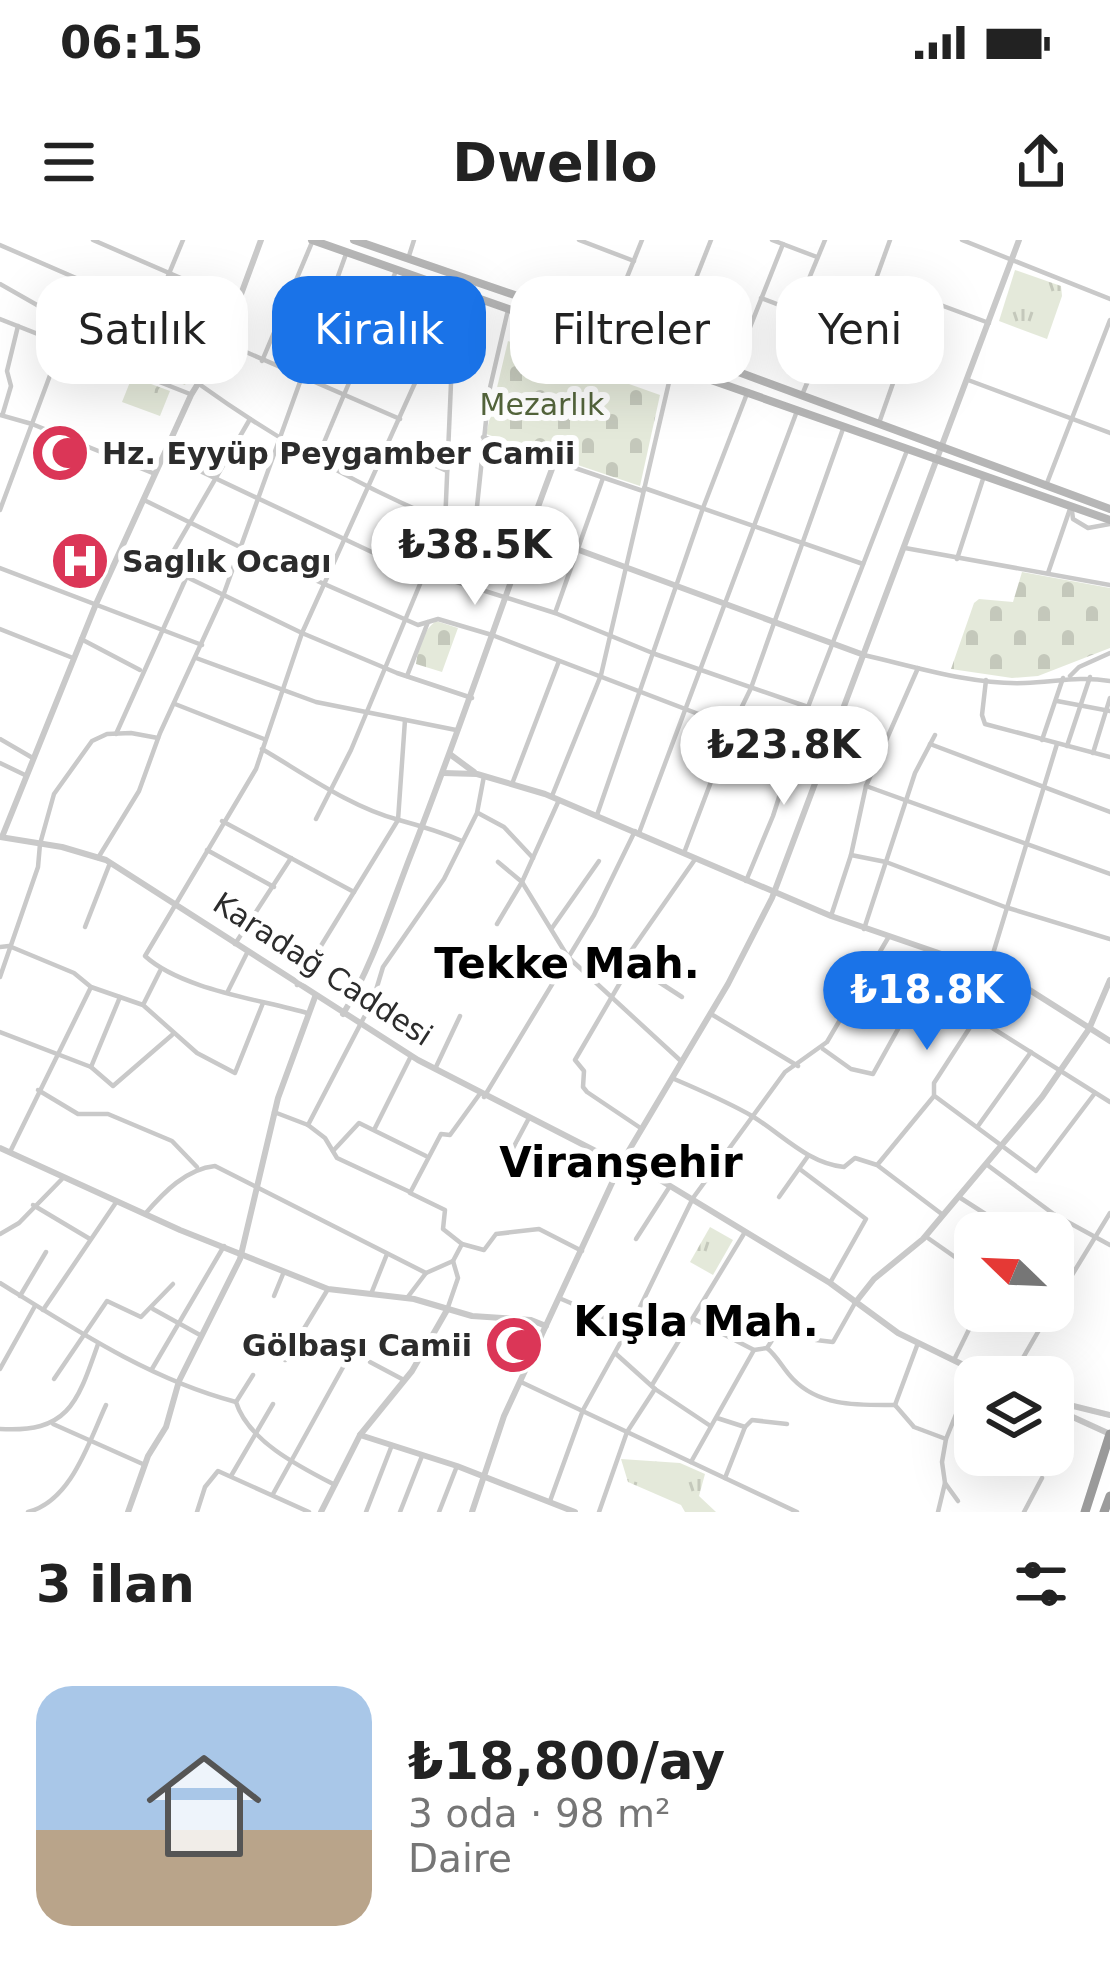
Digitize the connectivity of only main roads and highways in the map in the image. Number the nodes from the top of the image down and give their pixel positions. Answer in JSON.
{"nodes":[{"id":1,"x":312,"y":240,"type":"edge"},
{"id":2,"x":354,"y":240,"type":"edge"},
{"id":3,"x":941,"y":453,"type":"junction"},
{"id":4,"x":1110,"y":509,"type":"edge"},
{"id":5,"x":1110,"y":522,"type":"edge"},
{"id":6,"x":1110,"y":1434,"type":"edge"},
{"id":7,"x":1110,"y":1496,"type":"edge"},
{"id":8,"x":1085,"y":1512,"type":"edge"},
{"id":9,"x":1104,"y":1512,"type":"edge"}],
"edges":[{"from":1,"to":3,"type":"main road"},
{"from":2,"to":3,"type":"main road"},
{"from":3,"to":4,"type":"main road"},
{"from":3,"to":5,"type":"main road"},
{"from":6,"to":8,"type":"highway"},
{"from":7,"to":9,"type":"highway"}]}
